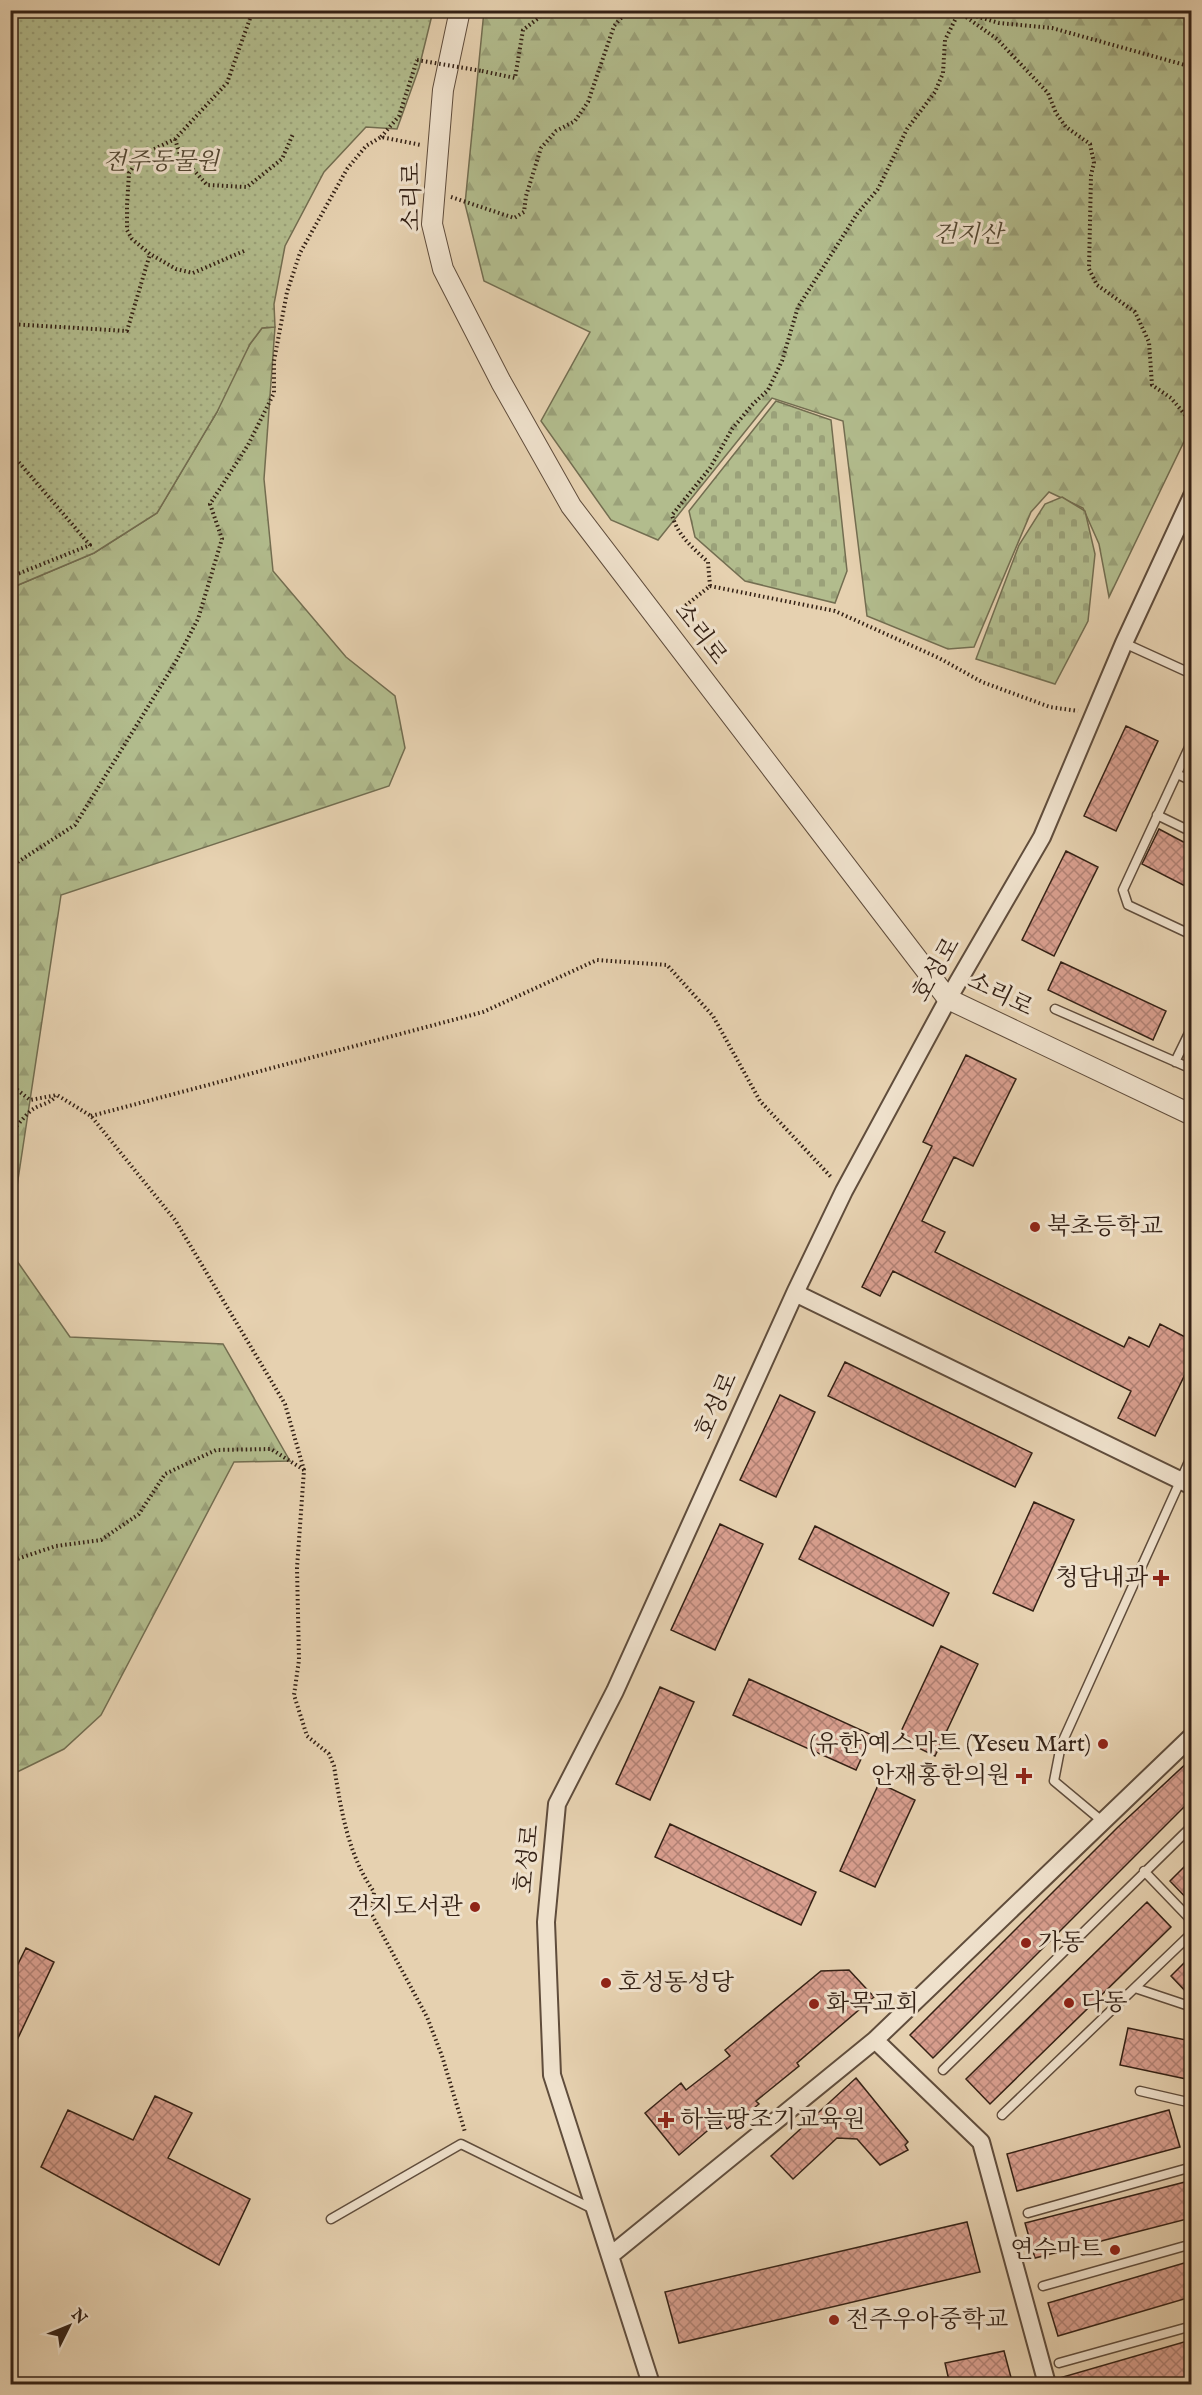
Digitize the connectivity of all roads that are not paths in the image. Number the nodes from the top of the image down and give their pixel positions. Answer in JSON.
{"nodes":[{"id":1,"x":460,"y":10,"type":"edge"},
{"id":2,"x":1191,"y":496,"type":"edge"},
{"id":3,"x":1124,"y":643,"type":"junction"},
{"id":4,"x":1191,"y":674,"type":"edge"},
{"id":5,"x":1191,"y":741,"type":"edge"},
{"id":6,"x":1177,"y":774,"type":"junction"},
{"id":7,"x":1191,"y":781,"type":"edge"},
{"id":8,"x":1157,"y":815,"type":"junction"},
{"id":9,"x":1191,"y":832,"type":"edge"},
{"id":10,"x":1191,"y":935,"type":"edge"},
{"id":11,"x":948,"y":999,"type":"junction"},
{"id":12,"x":1055,"y":1009,"type":"dead end"},
{"id":13,"x":1191,"y":1027,"type":"edge"},
{"id":14,"x":1175,"y":1062,"type":"junction"},
{"id":15,"x":1191,"y":1069,"type":"edge"},
{"id":16,"x":1191,"y":1115,"type":"edge"},
{"id":17,"x":795,"y":1293,"type":"junction"},
{"id":18,"x":1191,"y":1455,"type":"edge"},
{"id":19,"x":1186,"y":1483,"type":"edge"},
{"id":20,"x":1191,"y":1736,"type":"edge"},
{"id":21,"x":1102,"y":1821,"type":"junction"},
{"id":22,"x":1191,"y":1826,"type":"edge"},
{"id":23,"x":1144,"y":1871,"type":"junction"},
{"id":24,"x":1191,"y":1921,"type":"edge"},
{"id":25,"x":1191,"y":1933,"type":"edge"},
{"id":26,"x":1136,"y":1988,"type":"junction"},
{"id":27,"x":1191,"y":2007,"type":"edge"},
{"id":28,"x":875,"y":2040,"type":"junction"},
{"id":29,"x":943,"y":2070,"type":"dead end"},
{"id":30,"x":1140,"y":2091,"type":"dead end"},
{"id":31,"x":1191,"y":2103,"type":"edge"},
{"id":32,"x":1002,"y":2115,"type":"dead end"},
{"id":33,"x":1191,"y":2167,"type":"edge"},
{"id":34,"x":596,"y":2210,"type":"junction"},
{"id":35,"x":1028,"y":2213,"type":"dead end"},
{"id":36,"x":331,"y":2219,"type":"dead end"},
{"id":37,"x":1191,"y":2244,"type":"edge"},
{"id":38,"x":611,"y":2255,"type":"junction"},
{"id":39,"x":1043,"y":2286,"type":"dead end"},
{"id":40,"x":1191,"y":2326,"type":"edge"},
{"id":41,"x":1059,"y":2363,"type":"dead end"},
{"id":42,"x":651,"y":2385,"type":"edge"},
{"id":43,"x":1047,"y":2385,"type":"edge"}],
"edges":[{"from":1,"to":11,"type":"street","name":"소리로"},
{"from":2,"to":3,"type":"street","name":"호성로"},
{"from":3,"to":4,"type":"lane"},
{"from":3,"to":11,"type":"street","name":"호성로"},
{"from":5,"to":6,"type":"lane"},
{"from":6,"to":7,"type":"lane"},
{"from":6,"to":8,"type":"lane"},
{"from":8,"to":9,"type":"lane"},
{"from":8,"to":10,"type":"lane"},
{"from":11,"to":16,"type":"street","name":"소리로"},
{"from":11,"to":17,"type":"street","name":"호성로"},
{"from":12,"to":14,"type":"lane"},
{"from":13,"to":14,"type":"lane"},
{"from":14,"to":15,"type":"lane"},
{"from":17,"to":19,"type":"street"},
{"from":17,"to":34,"type":"street","name":"호성로"},
{"from":18,"to":19,"type":"lane"},
{"from":19,"to":21,"type":"lane"},
{"from":20,"to":21,"type":"street"},
{"from":21,"to":28,"type":"street"},
{"from":22,"to":23,"type":"lane"},
{"from":23,"to":24,"type":"lane"},
{"from":23,"to":29,"type":"lane"},
{"from":25,"to":26,"type":"lane"},
{"from":26,"to":27,"type":"lane"},
{"from":26,"to":32,"type":"lane"},
{"from":28,"to":38,"type":"street"},
{"from":28,"to":43,"type":"street"},
{"from":30,"to":31,"type":"lane"},
{"from":33,"to":35,"type":"lane"},
{"from":34,"to":36,"type":"lane"},
{"from":34,"to":38,"type":"street","name":"호성로"},
{"from":37,"to":39,"type":"lane"},
{"from":38,"to":42,"type":"street","name":"호성로"},
{"from":40,"to":41,"type":"lane"}]}
